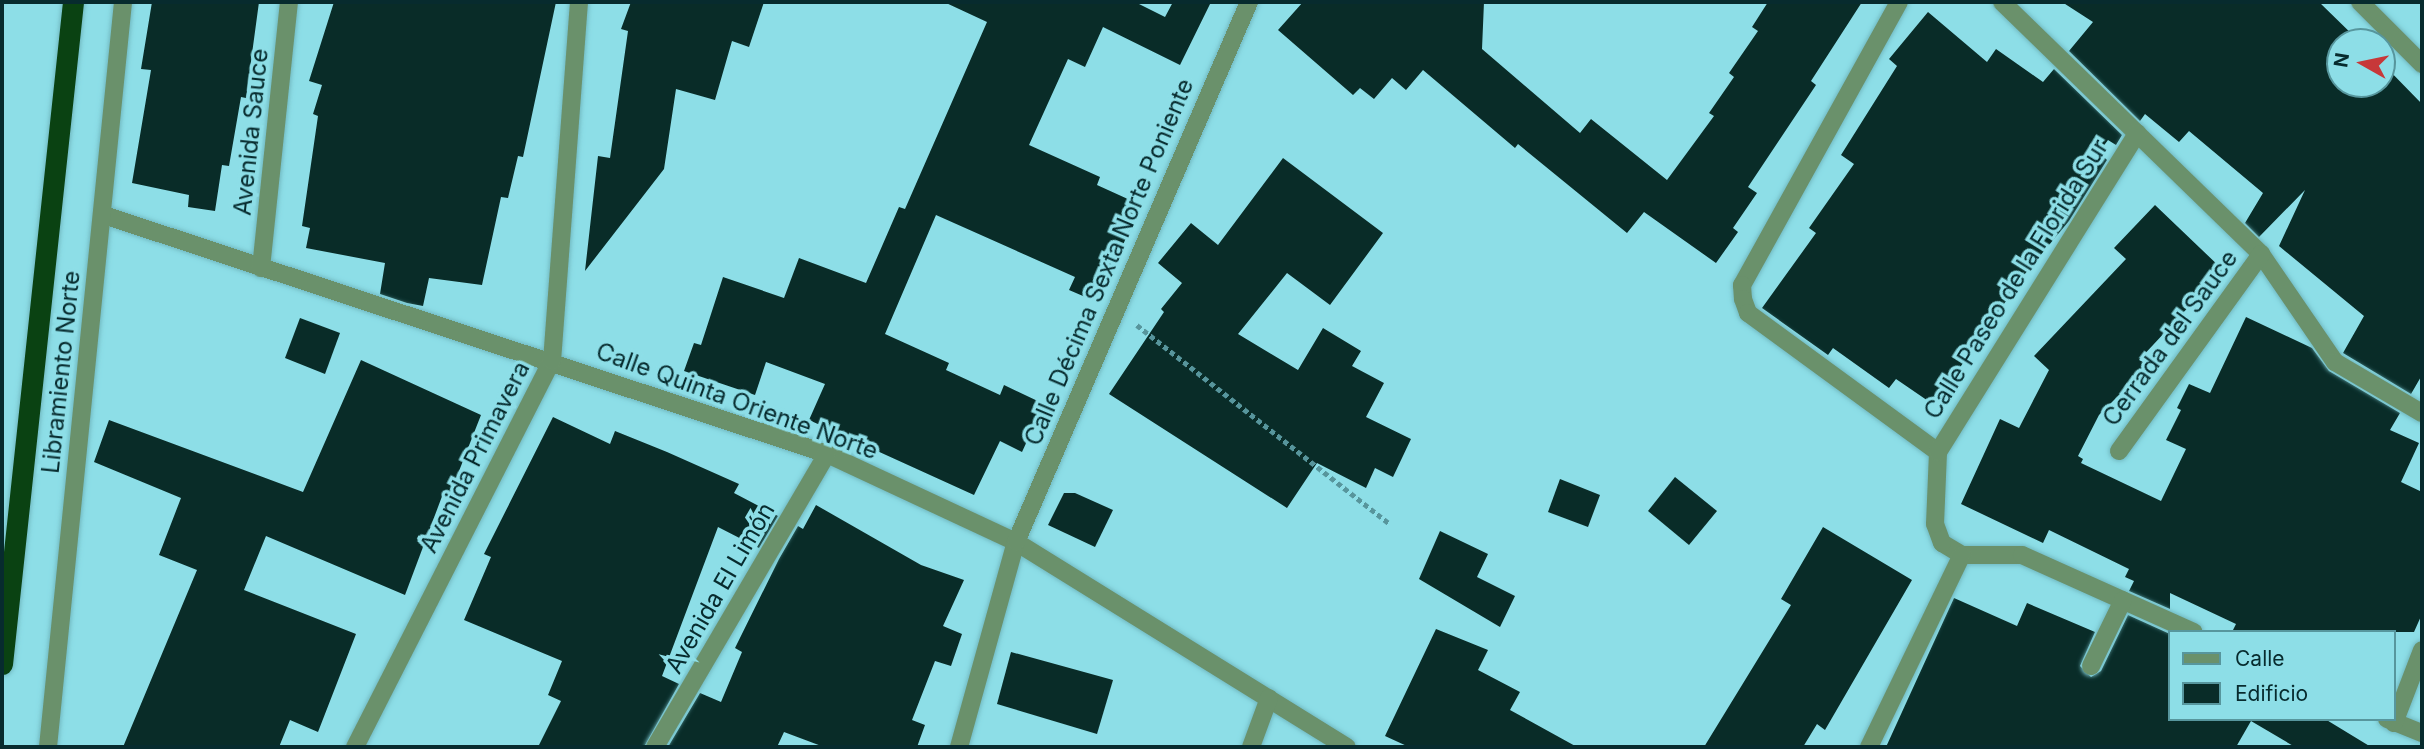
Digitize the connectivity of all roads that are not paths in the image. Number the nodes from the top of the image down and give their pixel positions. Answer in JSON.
{"nodes":[{"id":1,"x":73,"y":2,"type":"edge"},
{"id":2,"x":123,"y":2,"type":"edge"},
{"id":3,"x":289,"y":2,"type":"edge"},
{"id":4,"x":579,"y":2,"type":"edge"},
{"id":5,"x":1249,"y":2,"type":"edge"},
{"id":6,"x":1899,"y":2,"type":"edge"},
{"id":7,"x":2002,"y":2,"type":"edge"},
{"id":8,"x":2360,"y":2,"type":"edge"},
{"id":9,"x":2422,"y":64,"type":"edge"},
{"id":10,"x":2137,"y":133,"type":"junction"},
{"id":11,"x":104,"y":215,"type":"junction"},
{"id":12,"x":2261,"y":254,"type":"junction"},
{"id":13,"x":261,"y":268,"type":"junction"},
{"id":14,"x":552,"y":360,"type":"junction"},
{"id":15,"x":2422,"y":412,"type":"edge"},
{"id":16,"x":2119,"y":451,"type":"dead end"},
{"id":17,"x":1938,"y":452,"type":"junction"},
{"id":18,"x":827,"y":454,"type":"junction"},
{"id":19,"x":1016,"y":542,"type":"junction"},
{"id":20,"x":1962,"y":555,"type":"junction"},
{"id":21,"x":2123,"y":600,"type":"junction"},
{"id":22,"x":2189,"y":630,"type":"edge"},
{"id":23,"x":2422,"y":650,"type":"edge"},
{"id":24,"x":2,"y":664,"type":"edge"},
{"id":25,"x":2091,"y":666,"type":"dead end"},
{"id":26,"x":1269,"y":698,"type":"junction"},
{"id":27,"x":2396,"y":708,"type":"edge"},
{"id":28,"x":2390,"y":721,"type":"edge"},
{"id":29,"x":2422,"y":733,"type":"edge"},
{"id":30,"x":48,"y":747,"type":"edge"},
{"id":31,"x":355,"y":747,"type":"edge"},
{"id":32,"x":655,"y":747,"type":"edge"},
{"id":33,"x":959,"y":747,"type":"edge"},
{"id":34,"x":1251,"y":747,"type":"edge"},
{"id":35,"x":1347,"y":747,"type":"edge"},
{"id":36,"x":1869,"y":747,"type":"edge"}],
"edges":[{"from":1,"to":24,"type":"highway","name":"Libramiento Norte"},
{"from":2,"to":11,"type":"street","name":"Libramiento Norte"},
{"from":3,"to":13,"type":"street","name":"Avenida Sauce"},
{"from":4,"to":14,"type":"street","name":"Avenida Primavera"},
{"from":5,"to":19,"type":"street","name":"Calle Décima Sexta Norte Poniente"},
{"from":6,"to":17,"type":"street"},
{"from":7,"to":10,"type":"street"},
{"from":8,"to":9,"type":"street"},
{"from":10,"to":12,"type":"street"},
{"from":10,"to":17,"type":"street","name":"Calle Paseo de la Florida Sur"},
{"from":11,"to":13,"type":"street","name":"Calle Quinta Oriente Norte"},
{"from":11,"to":30,"type":"street","name":"Libramiento Norte"},
{"from":12,"to":15,"type":"street"},
{"from":12,"to":16,"type":"street","name":"Cerrada del Sauce"},
{"from":13,"to":14,"type":"street","name":"Calle Quinta Oriente Norte"},
{"from":14,"to":18,"type":"street","name":"Calle Quinta Oriente Norte"},
{"from":14,"to":31,"type":"street","name":"Avenida Primavera"},
{"from":17,"to":20,"type":"street"},
{"from":18,"to":19,"type":"street","name":"Calle Quinta Oriente Norte"},
{"from":18,"to":32,"type":"street","name":"Avenida El Limón"},
{"from":19,"to":26,"type":"street","name":"Calle Quinta Oriente Norte"},
{"from":19,"to":33,"type":"street","name":"Calle Décima Sexta Norte Poniente"},
{"from":20,"to":21,"type":"street"},
{"from":20,"to":36,"type":"street"},
{"from":21,"to":22,"type":"street"},
{"from":21,"to":25,"type":"street"},
{"from":23,"to":27,"type":"street"},
{"from":26,"to":34,"type":"street"},
{"from":26,"to":35,"type":"street","name":"Calle Quinta Oriente Norte"},
{"from":28,"to":29,"type":"street"}]}
